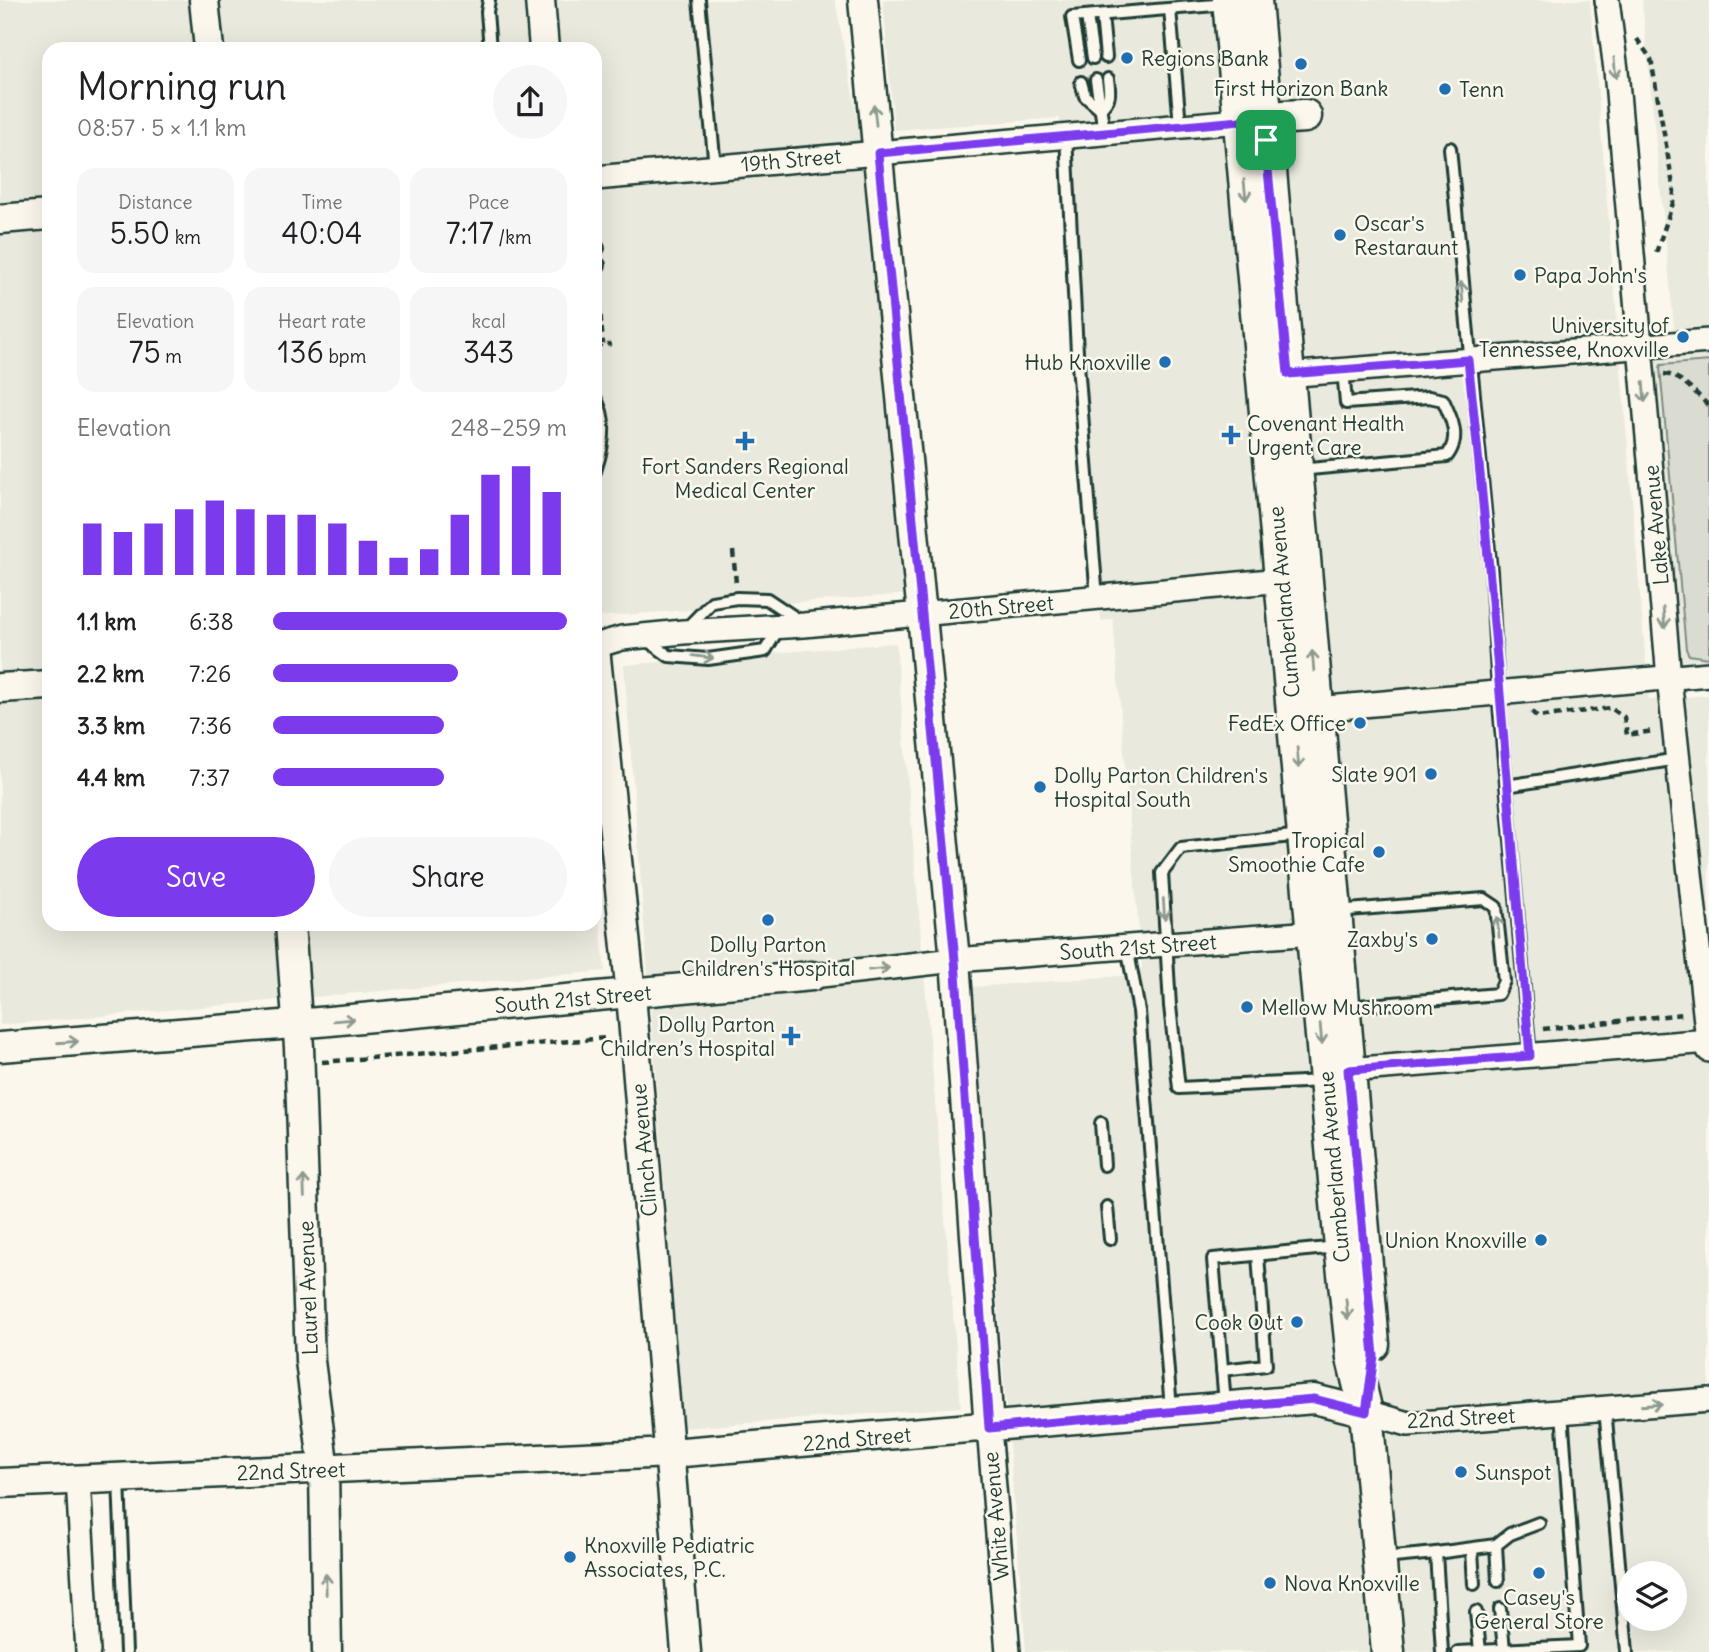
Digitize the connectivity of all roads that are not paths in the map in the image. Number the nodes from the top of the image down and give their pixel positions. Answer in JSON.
{"nodes":[{"id":1,"x":204,"y":0,"type":"edge"},
{"id":2,"x":489,"y":0,"type":"edge"},
{"id":3,"x":540,"y":0,"type":"edge"},
{"id":4,"x":699,"y":0,"type":"edge"},
{"id":5,"x":863,"y":0,"type":"edge"},
{"id":6,"x":1607,"y":0,"type":"edge"},
{"id":7,"x":1238,"y":1,"type":"edge"},
{"id":8,"x":1170,"y":9,"type":"junction"},
{"id":9,"x":1102,"y":15,"type":"junction"},
{"id":10,"x":1087,"y":16,"type":"junction"},
{"id":11,"x":208,"y":42,"type":"edge"},
{"id":12,"x":490,"y":42,"type":"edge"},
{"id":13,"x":543,"y":42,"type":"edge"},
{"id":14,"x":1106,"y":57,"type":"dead end"},
{"id":15,"x":1093,"y":58,"type":"dead end"},
{"id":16,"x":1079,"y":60,"type":"dead end"},
{"id":17,"x":1108,"y":79,"type":"dead end"},
{"id":18,"x":1096,"y":80,"type":"dead end"},
{"id":19,"x":1081,"y":82,"type":"dead end"},
{"id":20,"x":1305,"y":116,"type":"dead end"},
{"id":21,"x":1102,"y":120,"type":"junction"},
{"id":22,"x":1251,"y":120,"type":"junction"},
{"id":23,"x":1180,"y":125,"type":"junction"},
{"id":24,"x":1066,"y":135,"type":"junction"},
{"id":25,"x":1450,"y":148,"type":"dead end"},
{"id":26,"x":878,"y":153,"type":"junction"},
{"id":27,"x":715,"y":167,"type":"junction"},
{"id":28,"x":602,"y":177,"type":"edge"},
{"id":29,"x":42,"y":216,"type":"edge"},
{"id":30,"x":0,"y":219,"type":"edge"},
{"id":31,"x":1709,"y":341,"type":"edge"},
{"id":32,"x":1640,"y":347,"type":"junction"},
{"id":33,"x":1468,"y":360,"type":"junction"},
{"id":34,"x":1343,"y":370,"type":"junction"},
{"id":35,"x":1276,"y":375,"type":"junction"},
{"id":36,"x":602,"y":420,"type":"edge"},
{"id":37,"x":602,"y":448,"type":"edge"},
{"id":38,"x":1296,"y":470,"type":"junction"},
{"id":39,"x":1293,"y":579,"type":"junction"},
{"id":40,"x":1097,"y":598,"type":"junction"},
{"id":41,"x":922,"y":614,"type":"junction"},
{"id":42,"x":804,"y":625,"type":"junction"},
{"id":43,"x":780,"y":627,"type":"junction"},
{"id":44,"x":683,"y":632,"type":"junction"},
{"id":45,"x":641,"y":636,"type":"junction"},
{"id":46,"x":602,"y":645,"type":"edge"},
{"id":47,"x":1709,"y":674,"type":"edge"},
{"id":48,"x":1669,"y":678,"type":"junction"},
{"id":49,"x":42,"y":685,"type":"edge"},
{"id":50,"x":0,"y":688,"type":"edge"},
{"id":51,"x":1498,"y":693,"type":"junction"},
{"id":52,"x":1317,"y":709,"type":"junction"},
{"id":53,"x":1678,"y":759,"type":"junction"},
{"id":54,"x":1506,"y":786,"type":"junction"},
{"id":55,"x":602,"y":788,"type":"edge"},
{"id":56,"x":603,"y":808,"type":"edge"},
{"id":57,"x":1305,"y":835,"type":"junction"},
{"id":58,"x":1328,"y":925,"type":"junction"},
{"id":59,"x":291,"y":931,"type":"edge"},
{"id":60,"x":1167,"y":944,"type":"junction"},
{"id":61,"x":1126,"y":947,"type":"junction"},
{"id":62,"x":955,"y":960,"type":"junction"},
{"id":63,"x":812,"y":976,"type":"joint"},
{"id":64,"x":631,"y":995,"type":"junction"},
{"id":65,"x":1343,"y":1007,"type":"junction"},
{"id":66,"x":298,"y":1024,"type":"junction"},
{"id":67,"x":1709,"y":1041,"type":"edge"},
{"id":68,"x":0,"y":1048,"type":"edge"},
{"id":69,"x":1709,"y":1050,"type":"edge"},
{"id":70,"x":1530,"y":1056,"type":"junction"},
{"id":71,"x":1336,"y":1076,"type":"junction"},
{"id":72,"x":1101,"y":1123,"type":"dead end"},
{"id":73,"x":1104,"y":1165,"type":"dead end"},
{"id":74,"x":1107,"y":1207,"type":"dead end"},
{"id":75,"x":1111,"y":1239,"type":"dead end"},
{"id":76,"x":1341,"y":1247,"type":"junction"},
{"id":77,"x":1258,"y":1255,"type":"junction"},
{"id":78,"x":1222,"y":1370,"type":"junction"},
{"id":79,"x":1709,"y":1400,"type":"edge"},
{"id":80,"x":1225,"y":1407,"type":"junction"},
{"id":81,"x":1605,"y":1408,"type":"junction"},
{"id":82,"x":1171,"y":1412,"type":"junction"},
{"id":83,"x":1366,"y":1412,"type":"junction"},
{"id":84,"x":1562,"y":1412,"type":"junction"},
{"id":85,"x":989,"y":1428,"type":"junction"},
{"id":86,"x":671,"y":1453,"type":"junction"},
{"id":87,"x":324,"y":1470,"type":"junction"},
{"id":88,"x":119,"y":1478,"type":"junction"},
{"id":89,"x":78,"y":1479,"type":"junction"},
{"id":90,"x":0,"y":1483,"type":"edge"},
{"id":91,"x":1539,"y":1524,"type":"dead end"},
{"id":92,"x":1496,"y":1545,"type":"junction"},
{"id":93,"x":1472,"y":1550,"type":"junction"},
{"id":94,"x":1436,"y":1553,"type":"junction"},
{"id":95,"x":1380,"y":1558,"type":"junction"},
{"id":96,"x":1498,"y":1581,"type":"dead end"},
{"id":97,"x":1474,"y":1584,"type":"dead end"},
{"id":98,"x":1500,"y":1609,"type":"dead end"},
{"id":99,"x":1476,"y":1612,"type":"dead end"},
{"id":100,"x":1504,"y":1649,"type":"junction"},
{"id":101,"x":1480,"y":1651,"type":"edge"},
{"id":102,"x":88,"y":1652,"type":"edge"},
{"id":103,"x":127,"y":1652,"type":"edge"},
{"id":104,"x":327,"y":1652,"type":"edge"},
{"id":105,"x":686,"y":1652,"type":"edge"},
{"id":106,"x":1008,"y":1652,"type":"edge"},
{"id":107,"x":1388,"y":1652,"type":"edge"},
{"id":108,"x":1442,"y":1652,"type":"edge"},
{"id":109,"x":1458,"y":1652,"type":"edge"},
{"id":110,"x":1627,"y":1652,"type":"edge"}],
"edges":[{"from":1,"to":11,"type":"street"},
{"from":2,"to":12,"type":"lane"},
{"from":3,"to":13,"type":"street"},
{"from":4,"to":27,"type":"lane"},
{"from":26,"to":5,"type":"street","name":"White Avenue","one_way":true},
{"from":6,"to":32,"type":"street","name":"Lake Avenue","one_way":true},
{"from":7,"to":8,"type":"lane"},
{"from":7,"to":22,"type":"main road","name":"Cumberland Avenue"},
{"from":8,"to":9,"type":"lane"},
{"from":8,"to":23,"type":"lane"},
{"from":9,"to":10,"type":"lane"},
{"from":9,"to":14,"type":"lane"},
{"from":10,"to":15,"type":"lane"},
{"from":10,"to":16,"type":"lane"},
{"from":17,"to":21,"type":"lane"},
{"from":18,"to":21,"type":"lane"},
{"from":19,"to":21,"type":"lane"},
{"from":20,"to":22,"type":"main road"},
{"from":21,"to":23,"type":"street","name":"19th Street"},
{"from":21,"to":24,"type":"street","name":"19th Street"},
{"from":22,"to":23,"type":"street","name":"19th Street"},
{"from":22,"to":35,"type":"main road","name":"Cumberland Avenue"},
{"from":24,"to":26,"type":"street","name":"19th Street"},
{"from":24,"to":40,"type":"lane"},
{"from":33,"to":25,"type":"lane","one_way":true},
{"from":26,"to":27,"type":"street","name":"19th Street"},
{"from":26,"to":41,"type":"street","name":"White Avenue"},
{"from":27,"to":28,"type":"street","name":"19th Street"},
{"from":29,"to":30,"type":"street"},
{"from":31,"to":32,"type":"street"},
{"from":32,"to":33,"type":"street"},
{"from":32,"to":48,"type":"street","name":"Lake Avenue","one_way":true},
{"from":33,"to":34,"type":"street"},
{"from":33,"to":51,"type":"lane"},
{"from":34,"to":35,"type":"street"},
{"from":34,"to":38,"type":"lane"},
{"from":35,"to":38,"type":"main road","name":"Cumberland Avenue"},
{"from":35,"to":39,"type":"main road","name":"Cumberland Avenue"},
{"from":36,"to":37,"type":"lane"},
{"from":38,"to":39,"type":"main road","name":"Cumberland Avenue"},
{"from":39,"to":40,"type":"street","name":"20th Street"},
{"from":52,"to":39,"type":"main road","name":"Cumberland Avenue","one_way":true},
{"from":39,"to":57,"type":"main road","name":"Cumberland Avenue","one_way":true},
{"from":40,"to":41,"type":"street","name":"20th Street"},
{"from":41,"to":42,"type":"street","name":"20th Street"},
{"from":41,"to":62,"type":"street","name":"White Avenue"},
{"from":42,"to":43,"type":"street","name":"20th Street"},
{"from":42,"to":44,"type":"lane"},
{"from":43,"to":44,"type":"street","name":"20th Street"},
{"from":45,"to":43,"type":"lane","one_way":true},
{"from":44,"to":45,"type":"street","name":"20th Street"},
{"from":45,"to":46,"type":"street","name":"20th Street"},
{"from":47,"to":48,"type":"street"},
{"from":48,"to":51,"type":"street"},
{"from":48,"to":53,"type":"street","name":"Lake Avenue"},
{"from":49,"to":50,"type":"street"},
{"from":51,"to":52,"type":"street"},
{"from":51,"to":54,"type":"lane"},
{"from":52,"to":58,"type":"main road","name":"Cumberland Avenue"},
{"from":53,"to":54,"type":"lane"},
{"from":53,"to":67,"type":"street","name":"Lake Avenue"},
{"from":54,"to":70,"type":"lane"},
{"from":55,"to":56,"type":"street","name":"Clinch Avenue"},
{"from":56,"to":64,"type":"street","name":"Clinch Avenue"},
{"from":57,"to":58,"type":"main road","name":"Cumberland Avenue"},
{"from":57,"to":60,"type":"lane","one_way":true},
{"from":58,"to":60,"type":"street","name":"South 21st Street"},
{"from":58,"to":65,"type":"main road","name":"Cumberland Avenue"},
{"from":65,"to":58,"type":"lane","one_way":true},
{"from":58,"to":71,"type":"main road","name":"Cumberland Avenue","one_way":true},
{"from":59,"to":66,"type":"street","name":"Laurel Avenue"},
{"from":60,"to":61,"type":"street","name":"South 21st Street"},
{"from":60,"to":71,"type":"lane"},
{"from":61,"to":62,"type":"street","name":"South 21st Street"},
{"from":61,"to":82,"type":"lane"},
{"from":63,"to":62,"type":"street","name":"South 21st Street","one_way":true},
{"from":62,"to":85,"type":"street","name":"White Avenue"},
{"from":63,"to":64,"type":"street","name":"South 21st Street"},
{"from":66,"to":64,"type":"street","name":"South 21st Street","one_way":true},
{"from":64,"to":86,"type":"street","name":"Clinch Avenue"},
{"from":65,"to":71,"type":"main road","name":"Cumberland Avenue"},
{"from":68,"to":66,"type":"street","name":"South 21st Street","one_way":true},
{"from":87,"to":66,"type":"street","name":"Laurel Avenue","one_way":true},
{"from":67,"to":69,"type":"street","name":"Lake Avenue"},
{"from":67,"to":70,"type":"street"},
{"from":70,"to":71,"type":"street"},
{"from":71,"to":76,"type":"main road","name":"Cumberland Avenue"},
{"from":71,"to":83,"type":"main road","name":"Cumberland Avenue"},
{"from":72,"to":73,"type":"lane"},
{"from":74,"to":75,"type":"lane"},
{"from":76,"to":77,"type":"lane"},
{"from":76,"to":83,"type":"main road","name":"Cumberland Avenue","one_way":true},
{"from":77,"to":78,"type":"lane"},
{"from":77,"to":78,"type":"lane"},
{"from":78,"to":80,"type":"lane"},
{"from":81,"to":79,"type":"street","name":"22nd Street","one_way":true},
{"from":80,"to":82,"type":"street","name":"22nd Street"},
{"from":80,"to":83,"type":"street","name":"22nd Street"},
{"from":81,"to":84,"type":"street","name":"22nd Street"},
{"from":81,"to":110,"type":"lane"},
{"from":82,"to":85,"type":"street","name":"22nd Street"},
{"from":83,"to":84,"type":"street","name":"22nd Street"},
{"from":83,"to":95,"type":"main road","name":"Cumberland Avenue"},
{"from":84,"to":100,"type":"lane"},
{"from":85,"to":86,"type":"street","name":"22nd Street"},
{"from":85,"to":106,"type":"street","name":"White Avenue"},
{"from":86,"to":87,"type":"street","name":"22nd Street"},
{"from":86,"to":105,"type":"street","name":"Clinch Avenue"},
{"from":87,"to":88,"type":"street","name":"22nd Street"},
{"from":104,"to":87,"type":"street","name":"Laurel Avenue","one_way":true},
{"from":88,"to":89,"type":"street","name":"22nd Street"},
{"from":88,"to":103,"type":"lane"},
{"from":89,"to":90,"type":"street","name":"22nd Street"},
{"from":89,"to":102,"type":"street"},
{"from":91,"to":92,"type":"lane"},
{"from":92,"to":93,"type":"lane"},
{"from":92,"to":96,"type":"lane"},
{"from":93,"to":94,"type":"lane"},
{"from":93,"to":97,"type":"lane"},
{"from":94,"to":95,"type":"lane"},
{"from":94,"to":108,"type":"lane"},
{"from":95,"to":107,"type":"main road","name":"Cumberland Avenue"},
{"from":98,"to":100,"type":"lane"},
{"from":99,"to":101,"type":"lane"},
{"from":100,"to":101,"type":"lane"},
{"from":101,"to":109,"type":"lane"}]}
